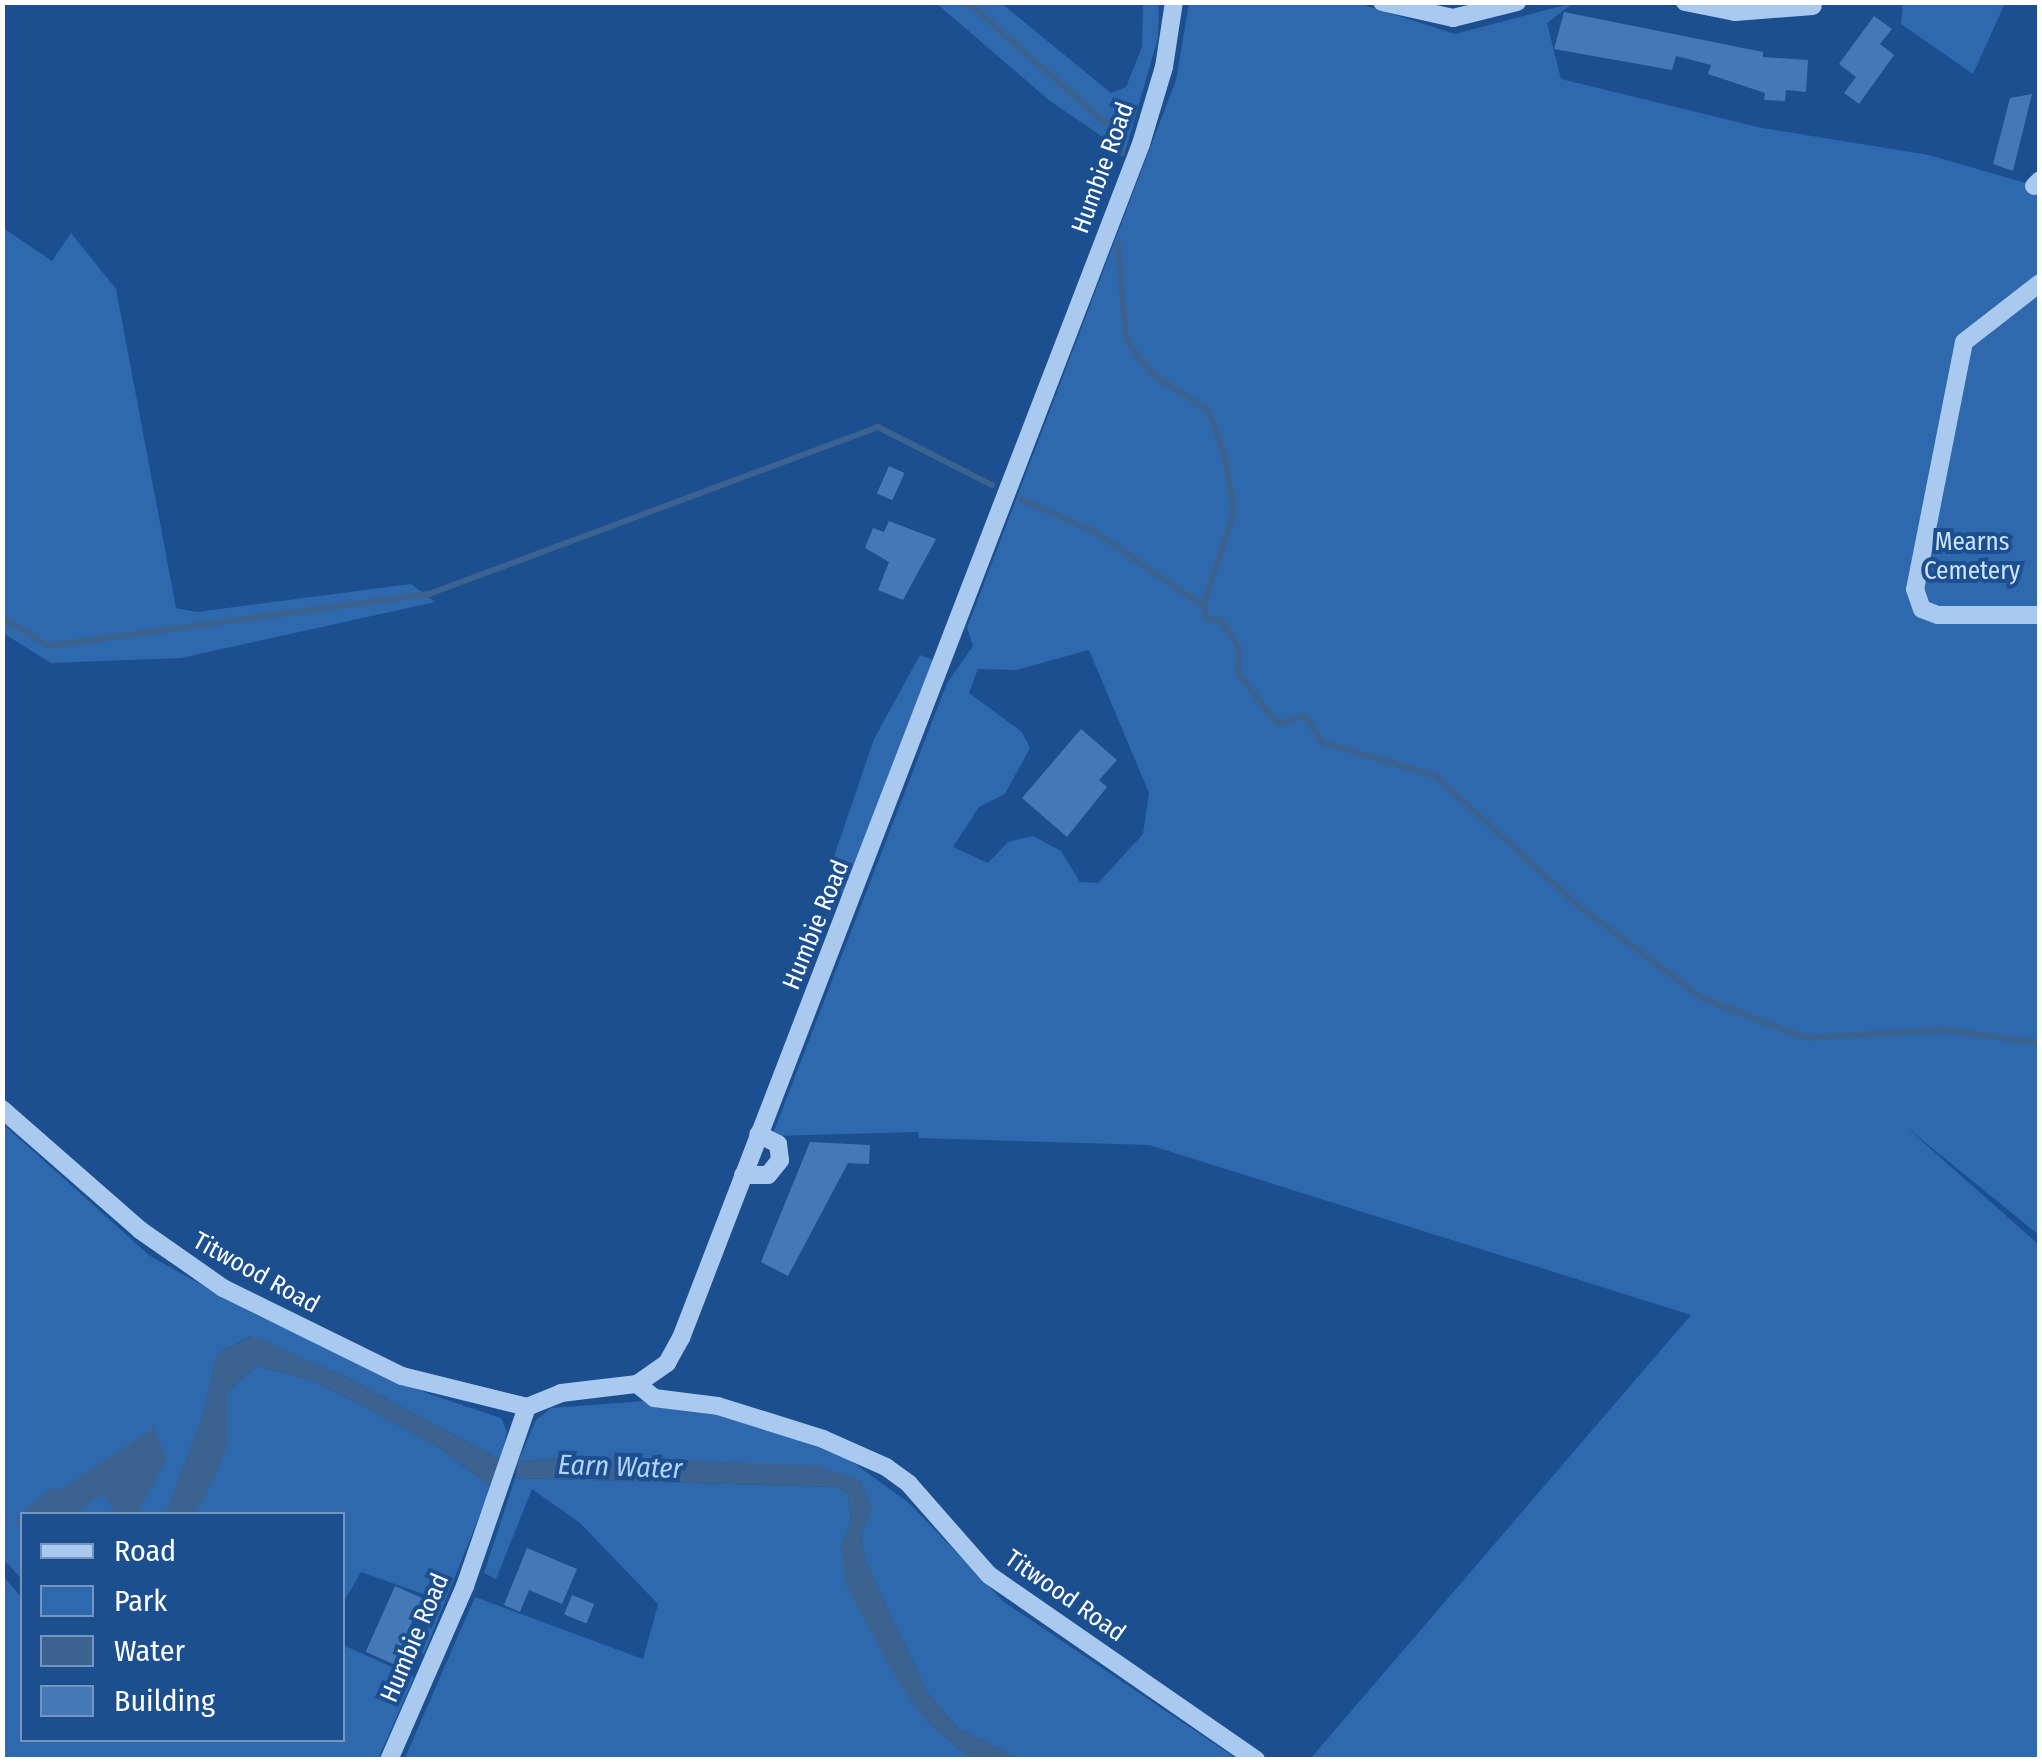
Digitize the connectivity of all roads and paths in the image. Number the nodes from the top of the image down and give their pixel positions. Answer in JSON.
{"nodes":[{"id":1,"x":1174,"y":2,"type":"edge"},
{"id":2,"x":1382,"y":2,"type":"edge"},
{"id":3,"x":1518,"y":2,"type":"edge"},
{"id":4,"x":1685,"y":2,"type":"edge"},
{"id":5,"x":1813,"y":6,"type":"dead end"},
{"id":6,"x":2040,"y":283,"type":"edge"},
{"id":7,"x":2040,"y":615,"type":"edge"},
{"id":8,"x":2,"y":1109,"type":"edge"},
{"id":9,"x":758,"y":1134,"type":"junction"},
{"id":10,"x":743,"y":1174,"type":"junction"},
{"id":11,"x":636,"y":1384,"type":"junction"},
{"id":12,"x":527,"y":1407,"type":"junction"},
{"id":13,"x":389,"y":1760,"type":"edge"},
{"id":14,"x":1256,"y":1760,"type":"edge"}],
"edges":[{"from":1,"to":9,"type":"street","name":"Humbie Road"},
{"from":2,"to":3,"type":"street"},
{"from":4,"to":5,"type":"street"},
{"from":6,"to":7,"type":"street"},
{"from":8,"to":12,"type":"street","name":"Titwood Road"},
{"from":9,"to":10,"type":"street","name":"Humbie Road"},
{"from":9,"to":10,"type":"street"},
{"from":10,"to":11,"type":"street","name":"Humbie Road"},
{"from":11,"to":12,"type":"street"},
{"from":11,"to":14,"type":"street","name":"Titwood Road"},
{"from":12,"to":13,"type":"street","name":"Humbie Road"}]}
